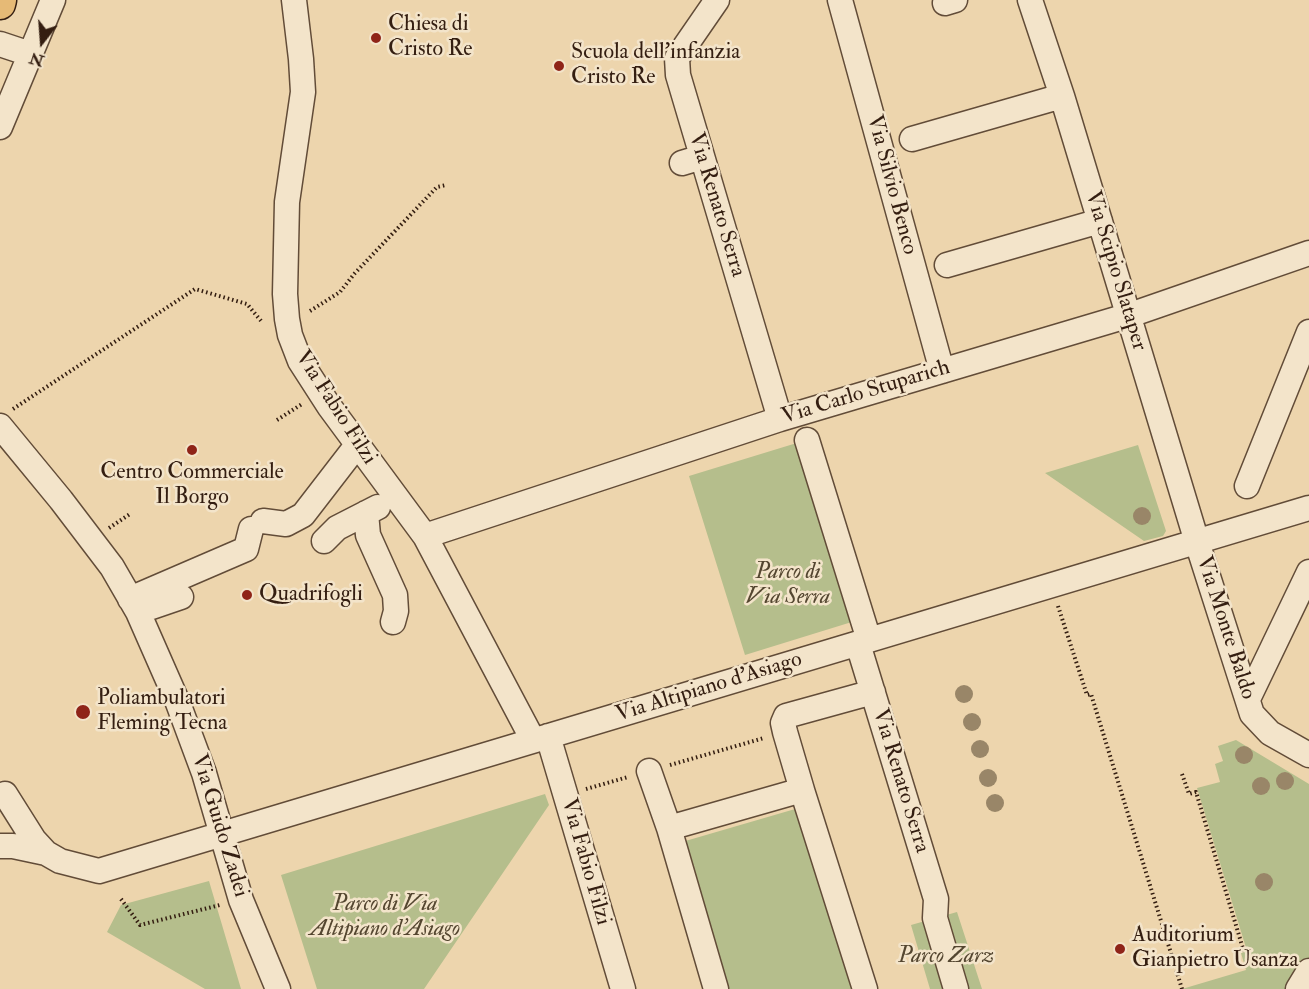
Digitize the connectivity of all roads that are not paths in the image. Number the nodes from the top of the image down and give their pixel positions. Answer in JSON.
{"nodes":[{"id":1,"x":54,"y":0,"type":"edge"},
{"id":2,"x":294,"y":0,"type":"edge"},
{"id":3,"x":717,"y":0,"type":"edge"},
{"id":4,"x":840,"y":0,"type":"edge"},
{"id":5,"x":1030,"y":0,"type":"edge"},
{"id":6,"x":0,"y":44,"type":"edge"},
{"id":7,"x":30,"y":54,"type":"junction"},
{"id":8,"x":1062,"y":96,"type":"junction"},
{"id":9,"x":0,"y":127,"type":"edge"},
{"id":10,"x":912,"y":139,"type":"dead end"},
{"id":11,"x":1100,"y":221,"type":"junction"},
{"id":12,"x":1309,"y":253,"type":"edge"},
{"id":13,"x":947,"y":265,"type":"dead end"},
{"id":14,"x":1130,"y":315,"type":"junction"},
{"id":15,"x":1309,"y":332,"type":"edge"},
{"id":16,"x":942,"y":371,"type":"junction"},
{"id":17,"x":5,"y":419,"type":"edge"},
{"id":18,"x":780,"y":419,"type":"junction"},
{"id":19,"x":807,"y":440,"type":"dead end"},
{"id":20,"x":357,"y":445,"type":"junction"},
{"id":21,"x":1247,"y":486,"type":"dead end"},
{"id":22,"x":396,"y":497,"type":"junction"},
{"id":23,"x":1309,"y":508,"type":"edge"},
{"id":24,"x":366,"y":513,"type":"junction"},
{"id":25,"x":424,"y":536,"type":"junction"},
{"id":26,"x":324,"y":541,"type":"dead end"},
{"id":27,"x":1197,"y":542,"type":"junction"},
{"id":28,"x":1309,"y":572,"type":"edge"},
{"id":29,"x":180,"y":597,"type":"dead end"},
{"id":30,"x":134,"y":605,"type":"junction"},
{"id":31,"x":393,"y":622,"type":"dead end"},
{"id":32,"x":863,"y":642,"type":"junction"},
{"id":33,"x":873,"y":692,"type":"junction"},
{"id":34,"x":1248,"y":699,"type":"junction"},
{"id":35,"x":541,"y":738,"type":"junction"},
{"id":36,"x":1309,"y":755,"type":"edge"},
{"id":37,"x":649,"y":771,"type":"road end"},
{"id":38,"x":802,"y":790,"type":"junction"},
{"id":39,"x":5,"y":794,"type":"dead end"},
{"id":40,"x":669,"y":828,"type":"junction"},
{"id":41,"x":221,"y":833,"type":"junction"},
{"id":42,"x":0,"y":846,"type":"edge"},
{"id":43,"x":40,"y":846,"type":"junction"},
{"id":44,"x":1309,"y":971,"type":"edge"},
{"id":45,"x":278,"y":989,"type":"edge"},
{"id":46,"x":623,"y":989,"type":"edge"},
{"id":47,"x":716,"y":989,"type":"edge"},
{"id":48,"x":865,"y":989,"type":"edge"},
{"id":49,"x":956,"y":989,"type":"edge"},
{"id":50,"x":1298,"y":989,"type":"edge"}],
"edges":[{"from":1,"to":7,"type":"street"},
{"from":2,"to":20,"type":"street","name":"Via Fabio Filzi"},
{"from":3,"to":18,"type":"street","name":"Via Renato Serra"},
{"from":4,"to":16,"type":"street","name":"Via Silvio Benco"},
{"from":5,"to":8,"type":"street","name":"Via Scipio Slataper"},
{"from":6,"to":7,"type":"street"},
{"from":7,"to":9,"type":"street"},
{"from":8,"to":10,"type":"street"},
{"from":8,"to":11,"type":"street","name":"Via Scipio Slataper"},
{"from":11,"to":13,"type":"street"},
{"from":11,"to":14,"type":"street","name":"Via Scipio Slataper"},
{"from":12,"to":14,"type":"street","name":"Via Carlo Stuparich"},
{"from":14,"to":16,"type":"street","name":"Via Carlo Stuparich"},
{"from":14,"to":27,"type":"street","name":"Via Scipio Slataper"},
{"from":15,"to":21,"type":"street"},
{"from":16,"to":18,"type":"street","name":"Via Carlo Stuparich"},
{"from":17,"to":30,"type":"street","name":"Via Guido Zadei"},
{"from":18,"to":25,"type":"street","name":"Via Carlo Stuparich"},
{"from":19,"to":32,"type":"street","name":"Via Renato Serra"},
{"from":20,"to":22,"type":"street","name":"Via Fabio Filzi"},
{"from":20,"to":30,"type":"street"},
{"from":22,"to":24,"type":"street"},
{"from":22,"to":25,"type":"street","name":"Via Fabio Filzi"},
{"from":23,"to":27,"type":"street","name":"Via Altipiano d'Asiago"},
{"from":24,"to":26,"type":"street"},
{"from":24,"to":31,"type":"street"},
{"from":25,"to":35,"type":"street","name":"Via Fabio Filzi"},
{"from":27,"to":32,"type":"street","name":"Via Altipiano d'Asiago"},
{"from":27,"to":34,"type":"street","name":"Via Monte Baldo"},
{"from":28,"to":34,"type":"street"},
{"from":29,"to":30,"type":"street"},
{"from":30,"to":41,"type":"street","name":"Via Guido Zadei"},
{"from":32,"to":33,"type":"street","name":"Via Renato Serra"},
{"from":32,"to":35,"type":"street","name":"Via Altipiano d'Asiago"},
{"from":33,"to":38,"type":"street"},
{"from":33,"to":49,"type":"street","name":"Via Renato Serra"},
{"from":34,"to":36,"type":"street","name":"Via Monte Baldo"},
{"from":35,"to":41,"type":"street","name":"Via Altipiano d'Asiago"},
{"from":35,"to":46,"type":"street","name":"Via Fabio Filzi"},
{"from":37,"to":40,"type":"street"},
{"from":38,"to":40,"type":"street"},
{"from":38,"to":48,"type":"street"},
{"from":39,"to":43,"type":"street"},
{"from":40,"to":47,"type":"street"},
{"from":41,"to":43,"type":"street","name":"Via Altipiano d'Asiago"},
{"from":41,"to":45,"type":"street","name":"Via Guido Zadei"},
{"from":42,"to":43,"type":"street","name":"Via Altipiano d'Asiago"},
{"from":44,"to":50,"type":"street"}]}
